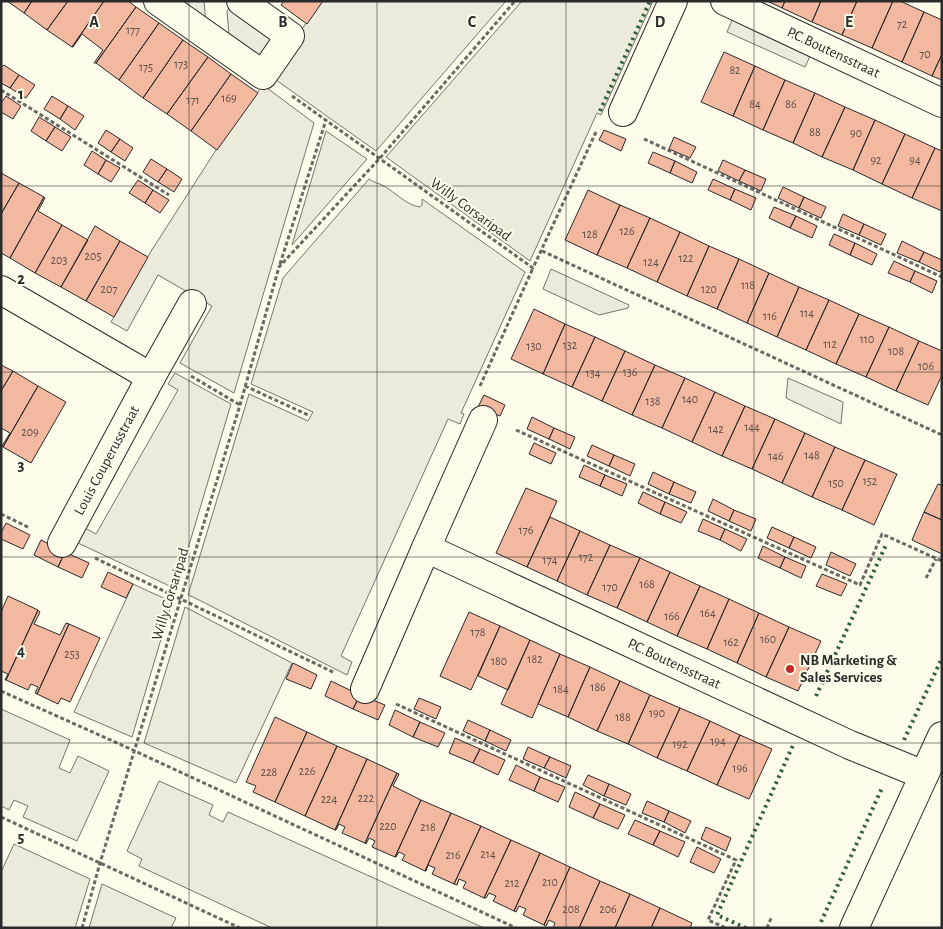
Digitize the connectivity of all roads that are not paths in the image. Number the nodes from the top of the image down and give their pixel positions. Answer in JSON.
{"nodes":[{"id":1,"x":158,"y":1,"type":"edge"},
{"id":2,"x":241,"y":1,"type":"edge"},
{"id":3,"x":673,"y":1,"type":"edge"},
{"id":4,"x":724,"y":1,"type":"edge"},
{"id":5,"x":942,"y":103,"type":"edge"},
{"id":6,"x":620,"y":119,"type":"road end"},
{"id":7,"x":1,"y":290,"type":"edge"},
{"id":8,"x":192,"y":304,"type":"dead end"},
{"id":9,"x":157,"y":368,"type":"junction"},
{"id":10,"x":483,"y":420,"type":"road end"},
{"id":11,"x":62,"y":543,"type":"road end"},
{"id":12,"x":426,"y":548,"type":"junction"},
{"id":13,"x":365,"y":689,"type":"road end"},
{"id":14,"x":942,"y":736,"type":"edge"},
{"id":15,"x":924,"y":775,"type":"junction"},
{"id":16,"x":854,"y":928,"type":"edge"}],
"edges":[{"from":1,"to":2,"type":"street"},
{"from":3,"to":6,"type":"street"},
{"from":4,"to":5,"type":"street","name":"P.C.Boutensstraat"},
{"from":7,"to":9,"type":"street"},
{"from":8,"to":9,"type":"street","name":"Louis Couperusstraat"},
{"from":9,"to":11,"type":"street","name":"Louis Couperusstraat"},
{"from":10,"to":12,"type":"street"},
{"from":12,"to":13,"type":"street"},
{"from":12,"to":15,"type":"street","name":"P.C.Boutensstraat"},
{"from":14,"to":15,"type":"street"},
{"from":15,"to":16,"type":"street"}]}
